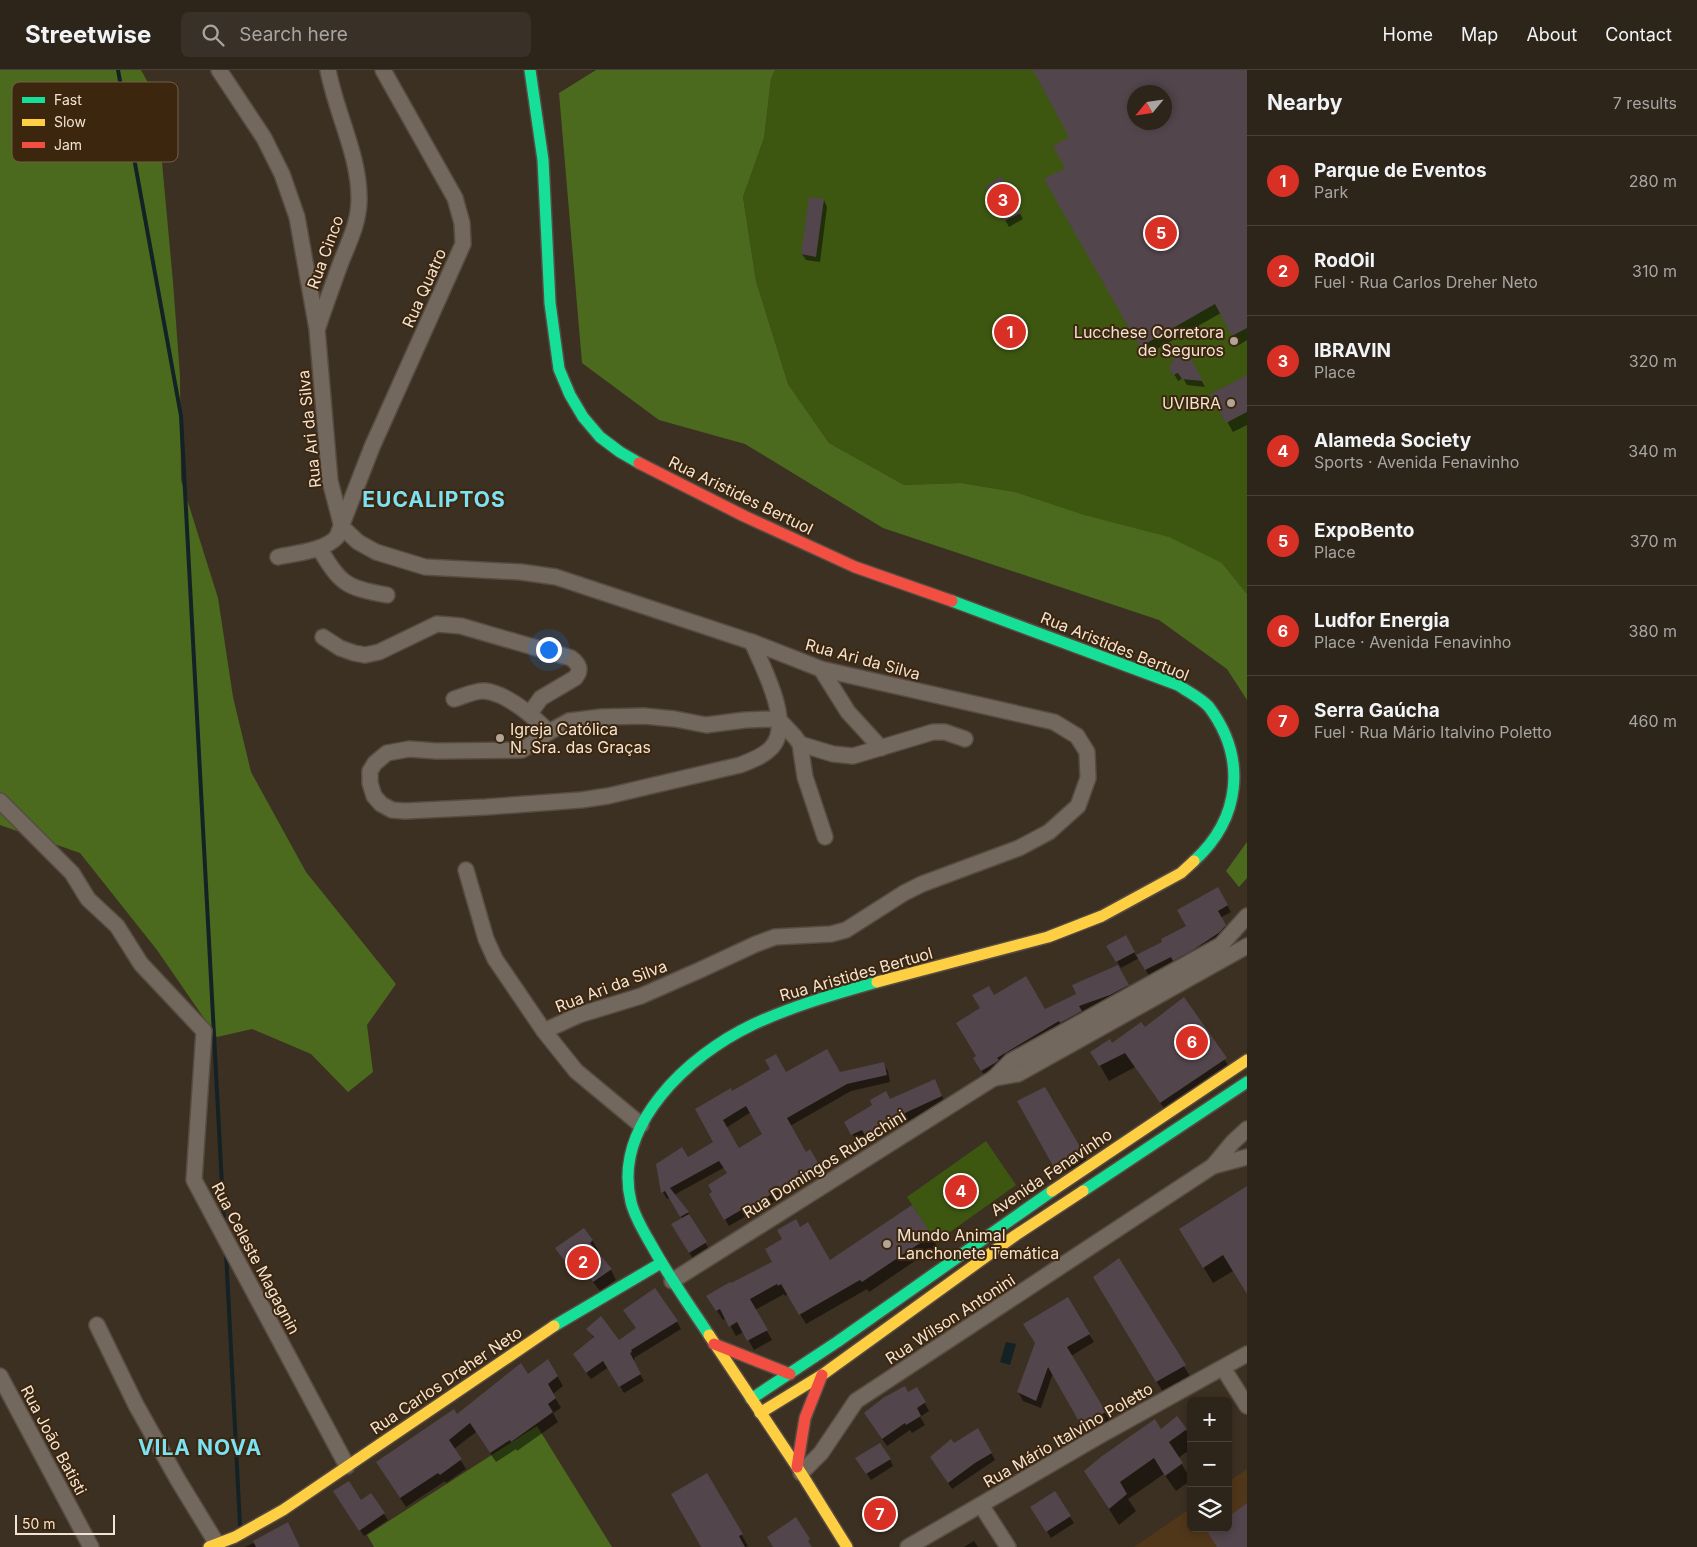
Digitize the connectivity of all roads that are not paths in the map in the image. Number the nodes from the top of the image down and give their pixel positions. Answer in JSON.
{"nodes":[{"id":1,"x":219,"y":70,"type":"edge"},
{"id":2,"x":328,"y":70,"type":"edge"},
{"id":3,"x":383,"y":70,"type":"edge"},
{"id":4,"x":530,"y":70,"type":"edge"},
{"id":5,"x":317,"y":329,"type":"junction"},
{"id":6,"x":342,"y":526,"type":"junction"},
{"id":7,"x":319,"y":548,"type":"junction"},
{"id":8,"x":278,"y":557,"type":"dead end"},
{"id":9,"x":386,"y":595,"type":"dead end"},
{"id":10,"x":323,"y":637,"type":"dead end"},
{"id":11,"x":752,"y":642,"type":"junction"},
{"id":12,"x":820,"y":669,"type":"junction"},
{"id":13,"x":454,"y":699,"type":"dead end"},
{"id":14,"x":530,"y":713,"type":"junction"},
{"id":15,"x":780,"y":721,"type":"junction"},
{"id":16,"x":548,"y":732,"type":"junction"},
{"id":17,"x":965,"y":739,"type":"dead end"},
{"id":18,"x":800,"y":744,"type":"junction"},
{"id":19,"x":881,"y":748,"type":"junction"},
{"id":20,"x":0,"y":801,"type":"edge"},
{"id":21,"x":825,"y":836,"type":"dead end"},
{"id":22,"x":466,"y":870,"type":"dead end"},
{"id":23,"x":1247,"y":916,"type":"edge"},
{"id":24,"x":1247,"y":946,"type":"edge"},
{"id":25,"x":544,"y":1031,"type":"junction"},
{"id":26,"x":1247,"y":1060,"type":"edge"},
{"id":27,"x":994,"y":1078,"type":"junction"},
{"id":28,"x":1247,"y":1082,"type":"edge"},
{"id":29,"x":1175,"y":1108,"type":"junction"},
{"id":30,"x":1186,"y":1123,"type":"junction"},
{"id":31,"x":642,"y":1125,"type":"junction"},
{"id":32,"x":1247,"y":1129,"type":"edge"},
{"id":33,"x":1247,"y":1157,"type":"edge"},
{"id":34,"x":1092,"y":1164,"type":"junction"},
{"id":35,"x":1213,"y":1166,"type":"junction"},
{"id":36,"x":1101,"y":1179,"type":"junction"},
{"id":37,"x":1007,"y":1220,"type":"junction"},
{"id":38,"x":1016,"y":1236,"type":"junction"},
{"id":39,"x":661,"y":1263,"type":"junction"},
{"id":40,"x":923,"y":1280,"type":"junction"},
{"id":41,"x":672,"y":1281,"type":"junction"},
{"id":42,"x":933,"y":1295,"type":"junction"},
{"id":43,"x":96,"y":1326,"type":"dead end"},
{"id":44,"x":837,"y":1342,"type":"junction"},
{"id":45,"x":714,"y":1344,"type":"junction"},
{"id":46,"x":848,"y":1356,"type":"junction"},
{"id":47,"x":1245,"y":1359,"type":"edge"},
{"id":48,"x":1223,"y":1368,"type":"junction"},
{"id":49,"x":790,"y":1374,"type":"junction"},
{"id":50,"x":822,"y":1374,"type":"junction"},
{"id":51,"x":1,"y":1379,"type":"edge"},
{"id":52,"x":751,"y":1399,"type":"junction"},
{"id":53,"x":1247,"y":1406,"type":"edge"},
{"id":54,"x":760,"y":1413,"type":"junction"},
{"id":55,"x":347,"y":1466,"type":"junction"},
{"id":56,"x":799,"y":1470,"type":"junction"},
{"id":57,"x":980,"y":1505,"type":"junction"},
{"id":58,"x":213,"y":1545,"type":"edge"},
{"id":59,"x":91,"y":1547,"type":"edge"},
{"id":60,"x":847,"y":1547,"type":"edge"},
{"id":61,"x":908,"y":1547,"type":"edge"},
{"id":62,"x":1008,"y":1547,"type":"edge"}],
"edges":[{"from":1,"to":5,"type":"street","name":"Rua Ari da Silva"},
{"from":2,"to":5,"type":"street","name":"Rua Cinco"},
{"from":3,"to":6,"type":"street","name":"Rua Quatro"},
{"from":4,"to":31,"type":"main road","name":"Rua Aristides Bertuol"},
{"from":5,"to":6,"type":"street","name":"Rua Ari da Silva"},
{"from":6,"to":7,"type":"street","name":"Rua Quatro"},
{"from":6,"to":11,"type":"street","name":"Rua Ari da Silva"},
{"from":7,"to":8,"type":"street"},
{"from":7,"to":9,"type":"street"},
{"from":10,"to":14,"type":"street"},
{"from":11,"to":12,"type":"street","name":"Rua Ari da Silva"},
{"from":11,"to":15,"type":"street"},
{"from":12,"to":19,"type":"street"},
{"from":12,"to":25,"type":"street","name":"Rua Ari da Silva"},
{"from":13,"to":14,"type":"street"},
{"from":14,"to":16,"type":"street"},
{"from":15,"to":16,"type":"street"},
{"from":15,"to":16,"type":"street"},
{"from":15,"to":18,"type":"street"},
{"from":17,"to":19,"type":"street"},
{"from":18,"to":19,"type":"street"},
{"from":18,"to":21,"type":"street"},
{"from":20,"to":55,"type":"street","name":"Rua Celeste Magagnin"},
{"from":22,"to":25,"type":"street"},
{"from":23,"to":27,"type":"street","name":"Rua Domingos Rubechini"},
{"from":24,"to":27,"type":"street","name":"Rua Domingos Rubechini"},
{"from":25,"to":31,"type":"street","name":"Rua Ari da Silva"},
{"from":26,"to":29,"type":"main road","name":"Avenida Fenavinho"},
{"from":27,"to":41,"type":"street","name":"Rua Domingos Rubechini"},
{"from":28,"to":30,"type":"main road","name":"Avenida Fenavinho"},
{"from":29,"to":30,"type":"main road"},
{"from":29,"to":34,"type":"main road","name":"Avenida Fenavinho"},
{"from":30,"to":36,"type":"main road","name":"Avenida Fenavinho"},
{"from":31,"to":39,"type":"main road","name":"Rua Aristides Bertuol"},
{"from":32,"to":35,"type":"street","name":"Rua Wilson Antonini"},
{"from":33,"to":35,"type":"street","name":"Rua Wilson Antonini"},
{"from":34,"to":36,"type":"main road"},
{"from":34,"to":37,"type":"main road","name":"Avenida Fenavinho"},
{"from":35,"to":56,"type":"street","name":"Rua Wilson Antonini"},
{"from":36,"to":38,"type":"main road","name":"Avenida Fenavinho"},
{"from":37,"to":38,"type":"main road"},
{"from":37,"to":40,"type":"main road","name":"Avenida Fenavinho"},
{"from":38,"to":42,"type":"main road","name":"Avenida Fenavinho"},
{"from":39,"to":41,"type":"main road","name":"Rua Aristides Bertuol"},
{"from":39,"to":55,"type":"main road","name":"Rua Carlos Dreher Neto"},
{"from":40,"to":42,"type":"main road"},
{"from":40,"to":44,"type":"main road","name":"Avenida Fenavinho"},
{"from":41,"to":45,"type":"main road","name":"Rua Aristides Bertuol"},
{"from":42,"to":46,"type":"main road","name":"Avenida Fenavinho"},
{"from":43,"to":58,"type":"street"},
{"from":44,"to":46,"type":"main road"},
{"from":44,"to":49,"type":"main road","name":"Avenida Fenavinho"},
{"from":45,"to":49,"type":"main road"},
{"from":45,"to":52,"type":"main road","name":"Rua Aristides Bertuol"},
{"from":46,"to":50,"type":"main road","name":"Avenida Fenavinho"},
{"from":47,"to":48,"type":"street","name":"Rua Mário Italvino Poletto"},
{"from":48,"to":53,"type":"street"},
{"from":48,"to":57,"type":"street","name":"Rua Mário Italvino Poletto"},
{"from":49,"to":52,"type":"main road","name":"Avenida Fenavinho"},
{"from":50,"to":54,"type":"main road","name":"Avenida Fenavinho"},
{"from":50,"to":56,"type":"main road"},
{"from":51,"to":59,"type":"street","name":"Rua João Batisti"},
{"from":52,"to":54,"type":"main road","name":"Rua Aristides Bertuol"},
{"from":54,"to":56,"type":"main road","name":"Rua Aristides Bertuol"},
{"from":55,"to":58,"type":"main road","name":"Rua Carlos Dreher Neto"},
{"from":56,"to":60,"type":"main road","name":"Rua Aristides Bertuol"},
{"from":57,"to":61,"type":"street","name":"Rua Mário Italvino Poletto"},
{"from":57,"to":62,"type":"street"}]}
